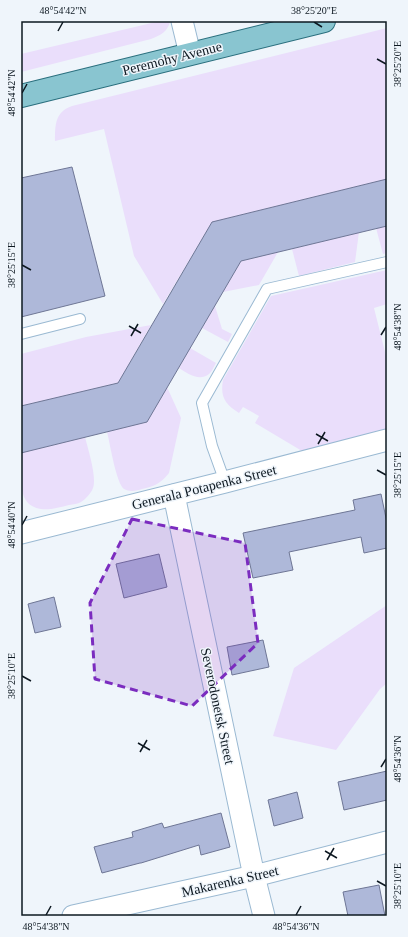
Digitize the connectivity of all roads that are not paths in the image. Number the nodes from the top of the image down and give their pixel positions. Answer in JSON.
{"nodes":[{"id":1,"x":182,"y":21,"type":"edge"},
{"id":2,"x":324,"y":21,"type":"edge"},
{"id":3,"x":190,"y":54,"type":"junction"},
{"id":4,"x":21,"y":96,"type":"edge"},
{"id":5,"x":387,"y":262,"type":"edge"},
{"id":6,"x":80,"y":319,"type":"dead end"},
{"id":7,"x":21,"y":334,"type":"edge"},
{"id":8,"x":387,"y":440,"type":"edge"},
{"id":9,"x":225,"y":482,"type":"junction"},
{"id":10,"x":174,"y":495,"type":"junction"},
{"id":11,"x":21,"y":533,"type":"edge"},
{"id":12,"x":387,"y":842,"type":"edge"},
{"id":13,"x":254,"y":876,"type":"junction"},
{"id":14,"x":73,"y":916,"type":"edge"},
{"id":15,"x":264,"y":916,"type":"edge"}],
"edges":[{"from":1,"to":3,"type":"street"},
{"from":2,"to":3,"type":"main road","name":"Peremohy Avenue"},
{"from":3,"to":4,"type":"main road","name":"Peremohy Avenue"},
{"from":5,"to":9,"type":"lane"},
{"from":6,"to":7,"type":"lane"},
{"from":8,"to":9,"type":"street","name":"Generala Potapenka Street"},
{"from":9,"to":10,"type":"street","name":"Generala Potapenka Street"},
{"from":10,"to":11,"type":"street","name":"Generala Potapenka Street"},
{"from":10,"to":13,"type":"street","name":"Severodonetsk Street"},
{"from":12,"to":13,"type":"street","name":"Makarenka Street"},
{"from":13,"to":14,"type":"street","name":"Makarenka Street"},
{"from":13,"to":15,"type":"street","name":"Severodonetsk Street"}]}
